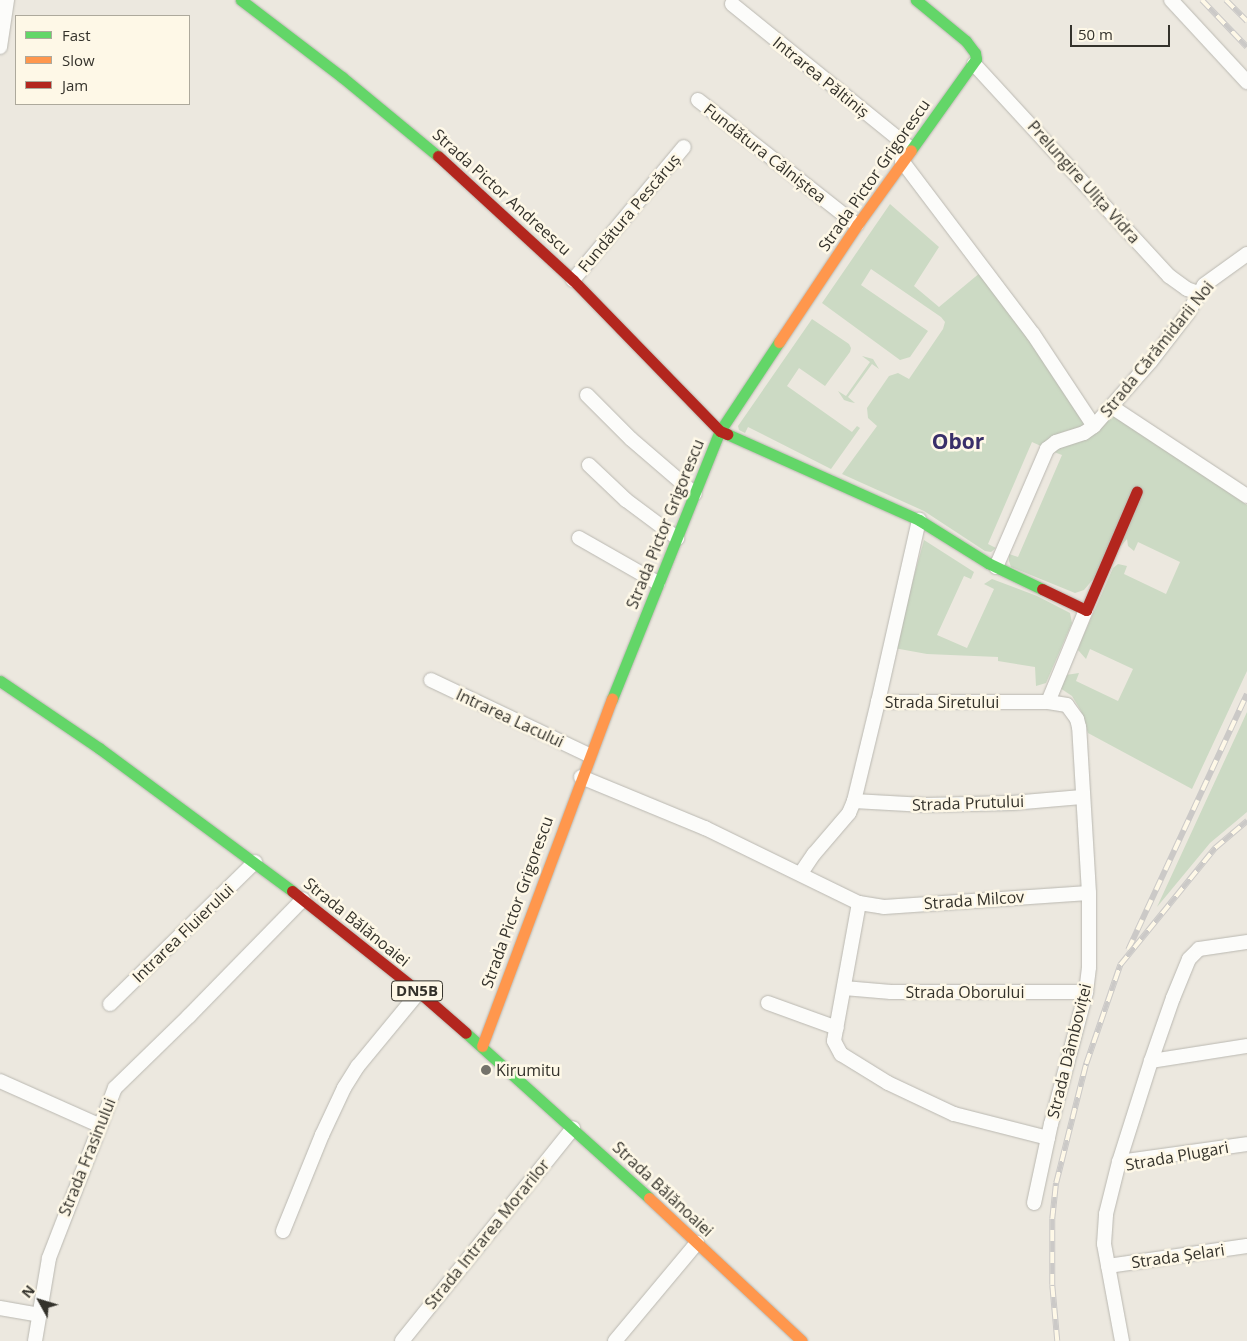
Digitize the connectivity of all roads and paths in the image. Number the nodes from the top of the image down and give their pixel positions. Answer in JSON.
{"nodes":[{"id":1,"x":7,"y":0,"type":"edge"},
{"id":2,"x":241,"y":0,"type":"edge"},
{"id":3,"x":916,"y":0,"type":"edge"},
{"id":4,"x":1171,"y":0,"type":"edge"},
{"id":5,"x":732,"y":4,"type":"dead end"},
{"id":6,"x":0,"y":47,"type":"edge"},
{"id":7,"x":974,"y":64,"type":"junction"},
{"id":8,"x":1247,"y":82,"type":"edge"},
{"id":9,"x":698,"y":100,"type":"dead end"},
{"id":10,"x":684,"y":147,"type":"dead end"},
{"id":11,"x":911,"y":149,"type":"junction"},
{"id":12,"x":902,"y":161,"type":"junction"},
{"id":13,"x":857,"y":225,"type":"junction"},
{"id":14,"x":1247,"y":254,"type":"edge"},
{"id":15,"x":573,"y":280,"type":"junction"},
{"id":16,"x":1198,"y":293,"type":"junction"},
{"id":17,"x":587,"y":395,"type":"dead end"},
{"id":18,"x":1112,"y":407,"type":"junction"},
{"id":19,"x":1094,"y":426,"type":"junction"},
{"id":20,"x":720,"y":431,"type":"junction"},
{"id":21,"x":589,"y":465,"type":"dead end"},
{"id":22,"x":1138,"y":491,"type":"dead end"},
{"id":23,"x":695,"y":494,"type":"junction"},
{"id":24,"x":1247,"y":496,"type":"edge"},
{"id":25,"x":919,"y":520,"type":"junction"},
{"id":26,"x":579,"y":538,"type":"dead end"},
{"id":27,"x":677,"y":538,"type":"junction"},
{"id":28,"x":996,"y":567,"type":"junction"},
{"id":29,"x":658,"y":583,"type":"junction"},
{"id":30,"x":1086,"y":610,"type":"junction"},
{"id":31,"x":431,"y":680,"type":"dead end"},
{"id":32,"x":0,"y":681,"type":"edge"},
{"id":33,"x":878,"y":702,"type":"junction"},
{"id":34,"x":1048,"y":702,"type":"junction"},
{"id":35,"x":589,"y":755,"type":"junction"},
{"id":36,"x":581,"y":777,"type":"junction"},
{"id":37,"x":1082,"y":797,"type":"junction"},
{"id":38,"x":854,"y":801,"type":"junction"},
{"id":39,"x":255,"y":862,"type":"junction"},
{"id":40,"x":801,"y":874,"type":"junction"},
{"id":41,"x":1089,"y":893,"type":"junction"},
{"id":42,"x":303,"y":898,"type":"junction"},
{"id":43,"x":859,"y":903,"type":"junction"},
{"id":44,"x":1247,"y":942,"type":"edge"},
{"id":45,"x":844,"y":988,"type":"junction"},
{"id":46,"x":419,"y":992,"type":"junction"},
{"id":47,"x":1086,"y":992,"type":"junction"},
{"id":48,"x":768,"y":1003,"type":"dead end"},
{"id":49,"x":110,"y":1004,"type":"dead end"},
{"id":50,"x":837,"y":1028,"type":"junction"},
{"id":51,"x":482,"y":1046,"type":"junction"},
{"id":52,"x":1247,"y":1046,"type":"edge"},
{"id":53,"x":1151,"y":1061,"type":"junction"},
{"id":54,"x":0,"y":1080,"type":"edge"},
{"id":55,"x":99,"y":1125,"type":"junction"},
{"id":56,"x":573,"y":1128,"type":"junction"},
{"id":57,"x":1048,"y":1138,"type":"junction"},
{"id":58,"x":1247,"y":1144,"type":"edge"},
{"id":59,"x":1119,"y":1162,"type":"junction"},
{"id":60,"x":1034,"y":1204,"type":"dead end"},
{"id":61,"x":283,"y":1231,"type":"dead end"},
{"id":62,"x":697,"y":1243,"type":"junction"},
{"id":63,"x":1247,"y":1246,"type":"edge"},
{"id":64,"x":1108,"y":1266,"type":"junction"},
{"id":65,"x":0,"y":1308,"type":"edge"},
{"id":66,"x":39,"y":1314,"type":"junction"},
{"id":67,"x":35,"y":1341,"type":"edge"},
{"id":68,"x":402,"y":1341,"type":"edge"},
{"id":69,"x":615,"y":1341,"type":"edge"},
{"id":70,"x":802,"y":1341,"type":"edge"},
{"id":71,"x":1122,"y":1341,"type":"edge"}],
"edges":[{"from":1,"to":6,"type":"street"},
{"from":2,"to":15,"type":"street","name":"Strada Pictor Andreescu"},
{"from":3,"to":7,"type":"street"},
{"from":4,"to":8,"type":"street"},
{"from":5,"to":11,"type":"street","name":"Intrarea Păltiniș"},
{"from":7,"to":11,"type":"street","name":"Strada Pictor Grigorescu"},
{"from":7,"to":16,"type":"street","name":"Prelungire Ulița Vidra"},
{"from":9,"to":13,"type":"street","name":"Fundătura Câlniștea"},
{"from":10,"to":15,"type":"street","name":"Fundătura Pescăruș"},
{"from":11,"to":12,"type":"street","name":"Strada Pictor Grigorescu"},
{"from":12,"to":13,"type":"street","name":"Strada Pictor Grigorescu"},
{"from":12,"to":19,"type":"street"},
{"from":13,"to":20,"type":"street","name":"Strada Pictor Grigorescu"},
{"from":14,"to":16,"type":"street","name":"Strada Cărămidarii Noi"},
{"from":15,"to":20,"type":"street","name":"Strada Pictor Andreescu"},
{"from":16,"to":18,"type":"street","name":"Strada Cărămidarii Noi"},
{"from":17,"to":23,"type":"street"},
{"from":18,"to":19,"type":"street","name":"Strada Cărămidarii Noi"},
{"from":18,"to":24,"type":"street"},
{"from":19,"to":28,"type":"street","name":"Strada Cărămidarii Noi"},
{"from":20,"to":23,"type":"street","name":"Strada Pictor Grigorescu"},
{"from":20,"to":25,"type":"street"},
{"from":21,"to":27,"type":"street"},
{"from":22,"to":30,"type":"street"},
{"from":23,"to":27,"type":"street","name":"Strada Pictor Grigorescu"},
{"from":25,"to":28,"type":"street"},
{"from":25,"to":33,"type":"street"},
{"from":26,"to":29,"type":"street"},
{"from":27,"to":29,"type":"street","name":"Strada Pictor Grigorescu"},
{"from":28,"to":30,"type":"street"},
{"from":29,"to":35,"type":"street","name":"Strada Pictor Grigorescu"},
{"from":30,"to":34,"type":"street"},
{"from":31,"to":35,"type":"street","name":"Intrarea Lacului"},
{"from":32,"to":39,"type":"street","name":"Strada Bălănoaiei","number":"DN5B"},
{"from":33,"to":34,"type":"street","name":"Strada Siretului"},
{"from":33,"to":38,"type":"street","name":"Strada Siretului"},
{"from":34,"to":37,"type":"street","name":"Strada Dâmboviței"},
{"from":35,"to":36,"type":"street","name":"Strada Pictor Grigorescu"},
{"from":36,"to":40,"type":"street","name":"Strada Milcov"},
{"from":36,"to":51,"type":"street","name":"Strada Pictor Grigorescu"},
{"from":37,"to":38,"type":"street","name":"Strada Prutului"},
{"from":37,"to":41,"type":"street","name":"Strada Dâmboviței"},
{"from":38,"to":40,"type":"street","name":"Strada Siretului"},
{"from":39,"to":42,"type":"street","name":"Strada Bălănoaiei","number":"DN5B"},
{"from":39,"to":49,"type":"street","name":"Intrarea Fluierului"},
{"from":40,"to":43,"type":"street","name":"Strada Milcov"},
{"from":41,"to":43,"type":"street","name":"Strada Milcov"},
{"from":41,"to":47,"type":"street","name":"Strada Dâmboviței"},
{"from":42,"to":46,"type":"street","name":"Strada Bălănoaiei","number":"DN5B"},
{"from":42,"to":55,"type":"street","name":"Strada Frasinului"},
{"from":43,"to":45,"type":"street","name":"Strada Dâmboviței"},
{"from":44,"to":53,"type":"street"},
{"from":45,"to":47,"type":"street","name":"Strada Oborului"},
{"from":45,"to":50,"type":"street","name":"Strada Dâmboviței"},
{"from":46,"to":51,"type":"street","name":"Strada Bălănoaiei","number":"DN5B"},
{"from":46,"to":61,"type":"street"},
{"from":47,"to":57,"type":"street","name":"Strada Dâmboviței"},
{"from":48,"to":50,"type":"street"},
{"from":50,"to":57,"type":"street","name":"Strada Dâmboviței"},
{"from":51,"to":56,"type":"street","name":"Strada Bălănoaiei","number":"DN5B"},
{"from":52,"to":53,"type":"street"},
{"from":53,"to":59,"type":"street"},
{"from":54,"to":55,"type":"street"},
{"from":55,"to":66,"type":"street","name":"Strada Frasinului"},
{"from":56,"to":62,"type":"street","name":"Strada Bălănoaiei","number":"DN5B"},
{"from":56,"to":68,"type":"street","name":"Strada Intrarea Morarilor"},
{"from":57,"to":60,"type":"street"},
{"from":58,"to":59,"type":"street","name":"Strada Plugari"},
{"from":59,"to":64,"type":"street","name":"Strada Plugari"},
{"from":62,"to":69,"type":"street"},
{"from":62,"to":70,"type":"street","name":"Strada Bălănoaiei","number":"DN5B"},
{"from":63,"to":64,"type":"street","name":"Strada Șelari"},
{"from":64,"to":71,"type":"street","name":"Strada Plugari"},
{"from":65,"to":66,"type":"street"},
{"from":66,"to":67,"type":"street","name":"Strada Frasinului"}]}
